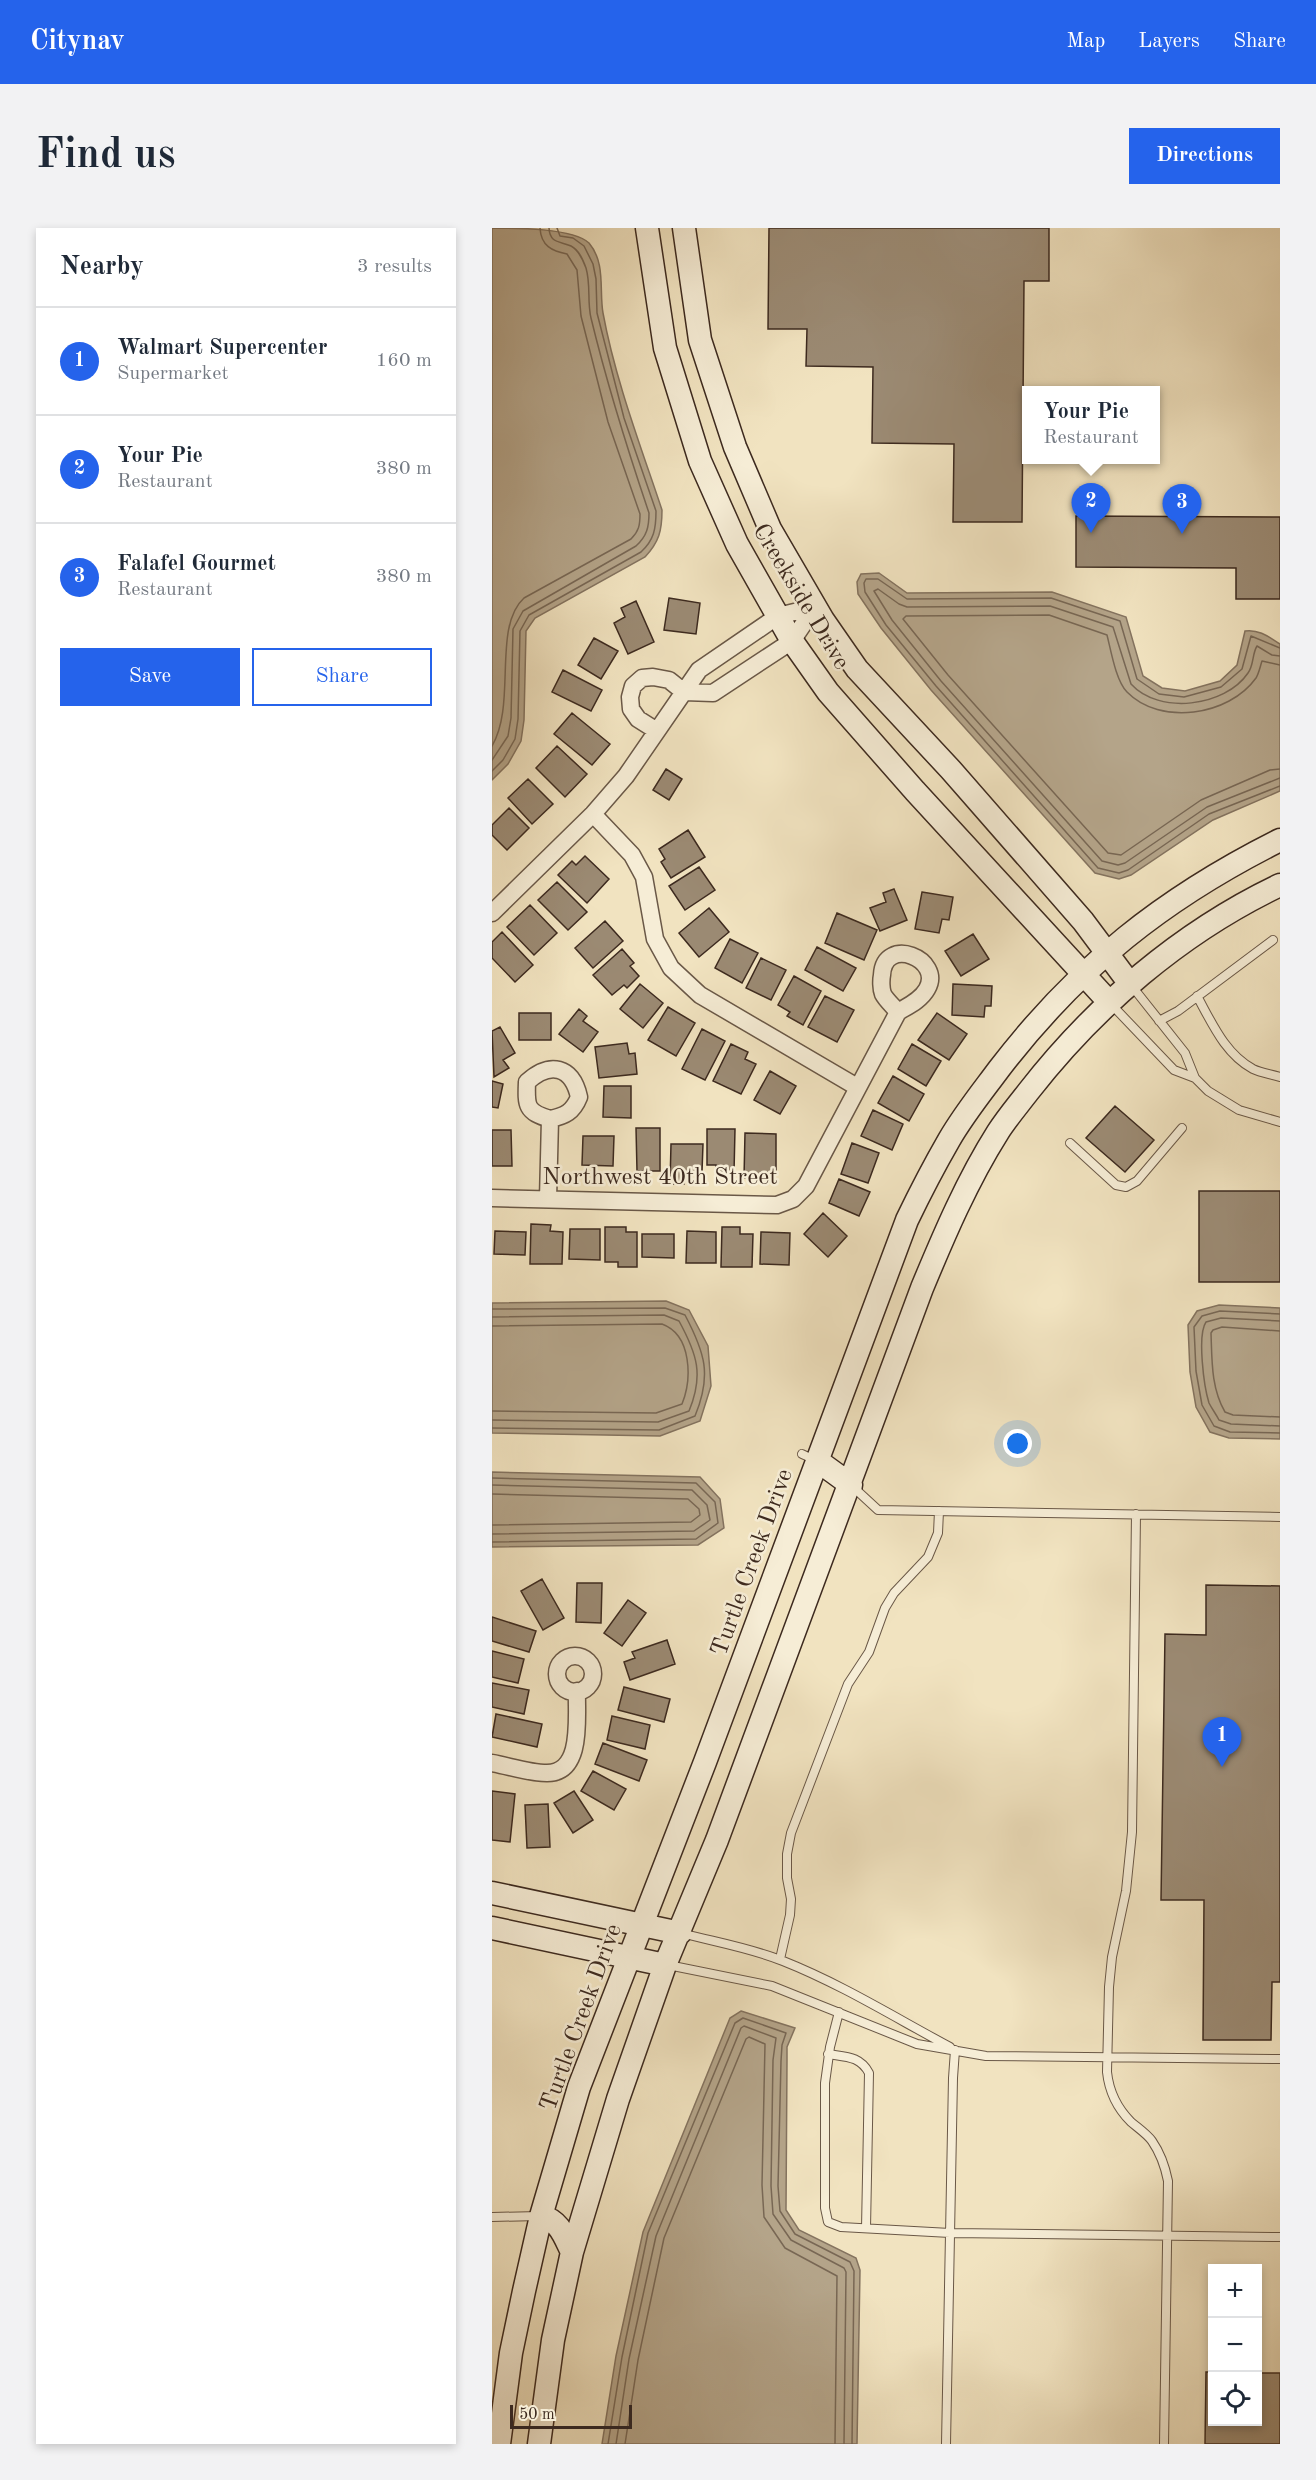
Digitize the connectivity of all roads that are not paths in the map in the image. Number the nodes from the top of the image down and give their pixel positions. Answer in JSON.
{"nodes":[{"id":1,"x":647,"y":228,"type":"edge"},
{"id":2,"x":684,"y":228,"type":"edge"},
{"id":3,"x":815,"y":607,"type":"junction"},
{"id":4,"x":778,"y":616,"type":"junction"},
{"id":5,"x":792,"y":641,"type":"junction"},
{"id":6,"x":723,"y":654,"type":"junction"},
{"id":7,"x":738,"y":677,"type":"junction"},
{"id":8,"x":684,"y":692,"type":"junction"},
{"id":9,"x":657,"y":732,"type":"junction"},
{"id":10,"x":593,"y":814,"type":"junction"},
{"id":11,"x":1280,"y":840,"type":"edge"},
{"id":12,"x":1280,"y":885,"type":"edge"},
{"id":13,"x":492,"y":913,"type":"edge"},
{"id":14,"x":1274,"y":940,"type":"dead end"},
{"id":15,"x":1106,"y":952,"type":"junction"},
{"id":16,"x":1083,"y":974,"type":"junction"},
{"id":17,"x":1130,"y":984,"type":"junction"},
{"id":18,"x":1197,"y":996,"type":"junction"},
{"id":19,"x":1110,"y":1003,"type":"junction"},
{"id":20,"x":898,"y":1012,"type":"dead end"},
{"id":21,"x":1159,"y":1021,"type":"junction"},
{"id":22,"x":1280,"y":1077,"type":"edge"},
{"id":23,"x":1195,"y":1078,"type":"junction"},
{"id":24,"x":857,"y":1087,"type":"junction"},
{"id":25,"x":550,"y":1119,"type":"dead end"},
{"id":26,"x":1280,"y":1122,"type":"edge"},
{"id":27,"x":1182,"y":1128,"type":"dead end"},
{"id":28,"x":1070,"y":1143,"type":"dead end"},
{"id":29,"x":492,"y":1198,"type":"edge"},
{"id":30,"x":548,"y":1199,"type":"junction"},
{"id":31,"x":810,"y":1457,"type":"junction"},
{"id":32,"x":851,"y":1485,"type":"junction"},
{"id":33,"x":939,"y":1511,"type":"junction"},
{"id":34,"x":1136,"y":1514,"type":"junction"},
{"id":35,"x":1280,"y":1517,"type":"edge"},
{"id":36,"x":577,"y":1691,"type":"dead end"},
{"id":37,"x":492,"y":1763,"type":"edge"},
{"id":38,"x":492,"y":1893,"type":"edge"},
{"id":39,"x":643,"y":1924,"type":"junction"},
{"id":40,"x":492,"y":1928,"type":"edge"},
{"id":41,"x":680,"y":1933,"type":"junction"},
{"id":42,"x":630,"y":1959,"type":"junction"},
{"id":43,"x":780,"y":1959,"type":"junction"},
{"id":44,"x":665,"y":1965,"type":"junction"},
{"id":45,"x":839,"y":2013,"type":"junction"},
{"id":46,"x":955,"y":2050,"type":"junction"},
{"id":47,"x":828,"y":2054,"type":"junction"},
{"id":48,"x":1108,"y":2057,"type":"junction"},
{"id":49,"x":1280,"y":2059,"type":"edge"},
{"id":50,"x":541,"y":2216,"type":"junction"},
{"id":51,"x":492,"y":2217,"type":"edge"},
{"id":52,"x":866,"y":2228,"type":"junction"},
{"id":53,"x":950,"y":2233,"type":"junction"},
{"id":54,"x":1167,"y":2237,"type":"junction"},
{"id":55,"x":1280,"y":2237,"type":"edge"},
{"id":56,"x":572,"y":2252,"type":"junction"},
{"id":57,"x":499,"y":2444,"type":"edge"},
{"id":58,"x":539,"y":2444,"type":"edge"},
{"id":59,"x":946,"y":2444,"type":"edge"},
{"id":60,"x":1164,"y":2444,"type":"edge"}],
"edges":[{"from":1,"to":4,"type":"street","name":"Creekside Drive"},
{"from":2,"to":3,"type":"street","name":"Creekside Drive"},
{"from":3,"to":4,"type":"street"},
{"from":3,"to":5,"type":"street"},
{"from":3,"to":15,"type":"street","name":"Creekside Drive"},
{"from":4,"to":5,"type":"street","name":"Creekside Drive"},
{"from":4,"to":6,"type":"street"},
{"from":5,"to":7,"type":"street"},
{"from":5,"to":16,"type":"street","name":"Creekside Drive"},
{"from":6,"to":7,"type":"street"},
{"from":6,"to":8,"type":"street"},
{"from":7,"to":8,"type":"street"},
{"from":8,"to":9,"type":"street"},
{"from":8,"to":9,"type":"street"},
{"from":9,"to":10,"type":"street"},
{"from":10,"to":13,"type":"street"},
{"from":10,"to":24,"type":"street"},
{"from":11,"to":15,"type":"street","name":"Turtle Creek Drive"},
{"from":12,"to":17,"type":"street"},
{"from":14,"to":18,"type":"lane"},
{"from":15,"to":16,"type":"street","name":"Turtle Creek Drive"},
{"from":15,"to":17,"type":"street","name":"Creekside Drive"},
{"from":16,"to":19,"type":"street","name":"Creekside Drive"},
{"from":16,"to":31,"type":"street","name":"Turtle Creek Drive"},
{"from":17,"to":19,"type":"street"},
{"from":17,"to":21,"type":"lane"},
{"from":18,"to":21,"type":"lane"},
{"from":18,"to":22,"type":"lane"},
{"from":19,"to":23,"type":"lane"},
{"from":19,"to":32,"type":"street"},
{"from":20,"to":24,"type":"street","name":"Northwest 40th Street"},
{"from":21,"to":23,"type":"lane"},
{"from":23,"to":26,"type":"lane"},
{"from":24,"to":30,"type":"street","name":"Northwest 40th Street"},
{"from":25,"to":30,"type":"street"},
{"from":27,"to":28,"type":"lane"},
{"from":29,"to":30,"type":"street","name":"Northwest 40th Street"},
{"from":31,"to":32,"type":"street"},
{"from":31,"to":39,"type":"street","name":"Turtle Creek Drive"},
{"from":32,"to":33,"type":"lane"},
{"from":32,"to":41,"type":"street"},
{"from":33,"to":34,"type":"lane"},
{"from":33,"to":43,"type":"lane"},
{"from":34,"to":35,"type":"lane"},
{"from":34,"to":48,"type":"lane"},
{"from":36,"to":37,"type":"street"},
{"from":38,"to":39,"type":"street"},
{"from":39,"to":41,"type":"street"},
{"from":39,"to":42,"type":"street","name":"Turtle Creek Drive"},
{"from":40,"to":42,"type":"street"},
{"from":41,"to":43,"type":"lane"},
{"from":41,"to":44,"type":"street"},
{"from":42,"to":44,"type":"street"},
{"from":42,"to":50,"type":"street","name":"Turtle Creek Drive"},
{"from":43,"to":46,"type":"lane"},
{"from":44,"to":45,"type":"lane"},
{"from":44,"to":56,"type":"street"},
{"from":45,"to":46,"type":"lane"},
{"from":45,"to":47,"type":"lane"},
{"from":46,"to":48,"type":"lane"},
{"from":46,"to":53,"type":"lane"},
{"from":47,"to":52,"type":"lane"},
{"from":47,"to":52,"type":"lane"},
{"from":48,"to":49,"type":"lane"},
{"from":48,"to":54,"type":"lane"},
{"from":50,"to":51,"type":"lane"},
{"from":50,"to":56,"type":"street"},
{"from":50,"to":57,"type":"street","name":"Turtle Creek Drive"},
{"from":52,"to":53,"type":"lane"},
{"from":53,"to":54,"type":"lane"},
{"from":53,"to":59,"type":"lane"},
{"from":54,"to":55,"type":"lane"},
{"from":54,"to":60,"type":"lane"},
{"from":56,"to":58,"type":"street"}]}
